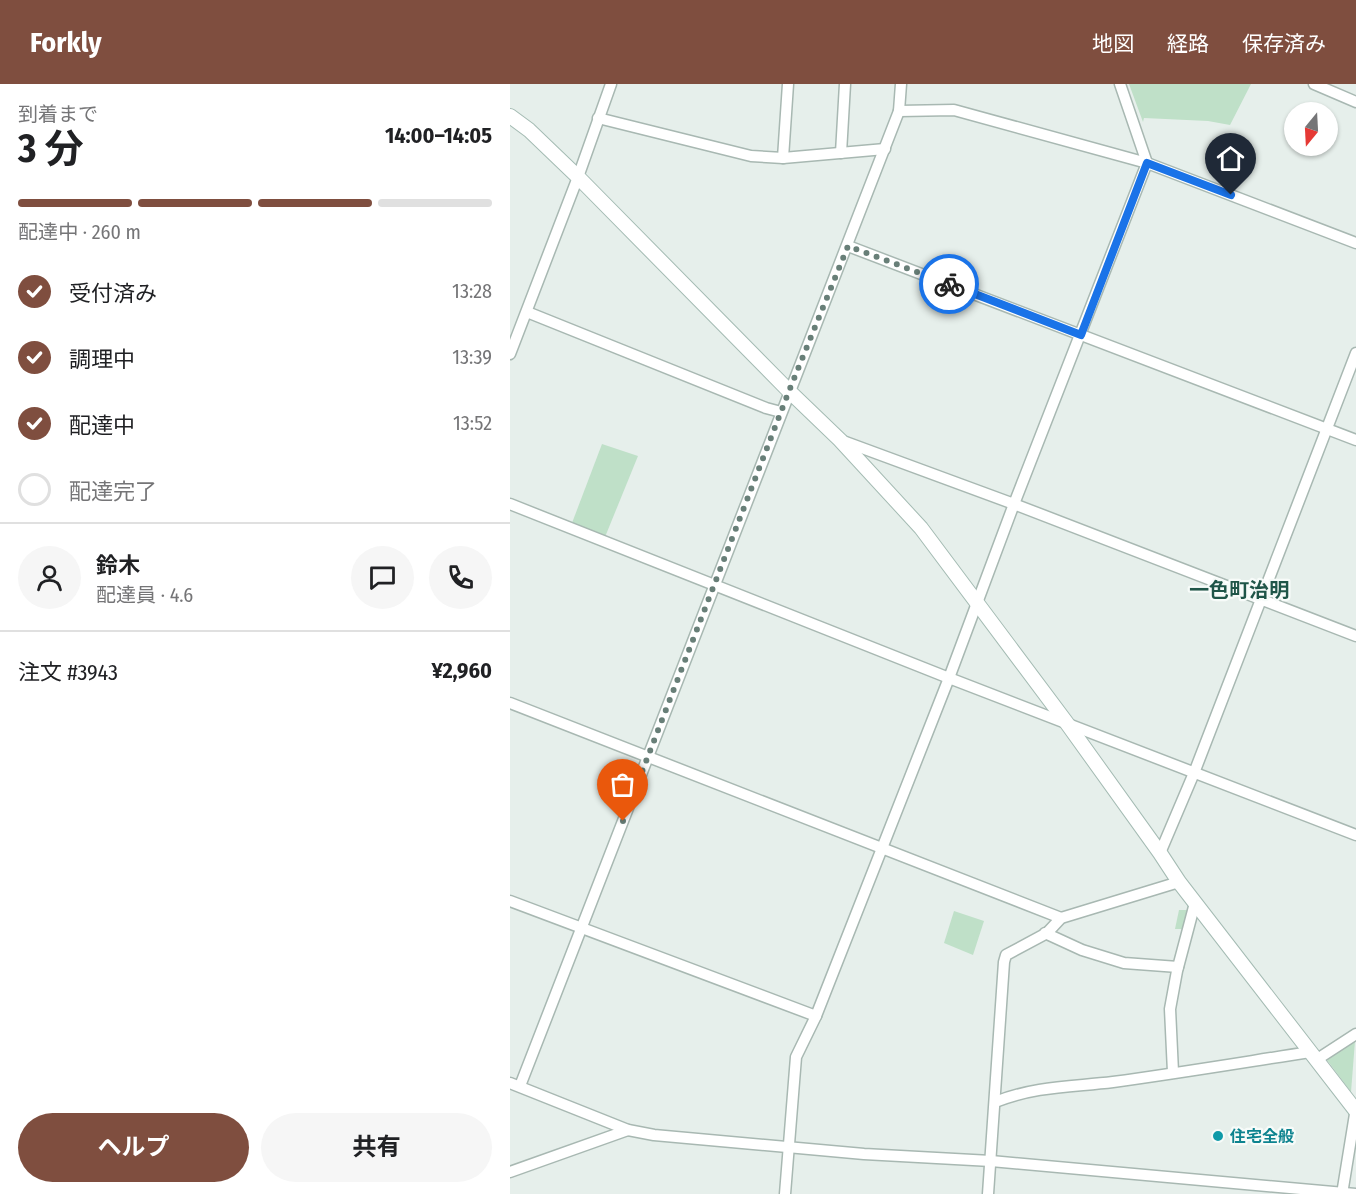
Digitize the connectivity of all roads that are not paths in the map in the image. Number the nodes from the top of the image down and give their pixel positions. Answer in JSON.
{"nodes":[{"id":1,"x":611,"y":84,"type":"edge"},
{"id":2,"x":788,"y":84,"type":"edge"},
{"id":3,"x":845,"y":84,"type":"edge"},
{"id":4,"x":901,"y":84,"type":"edge"},
{"id":5,"x":1120,"y":84,"type":"edge"},
{"id":6,"x":1314,"y":84,"type":"edge"},
{"id":7,"x":1356,"y":102,"type":"edge"},
{"id":8,"x":900,"y":111,"type":"junction"},
{"id":9,"x":510,"y":116,"type":"edge"},
{"id":10,"x":598,"y":118,"type":"junction"},
{"id":11,"x":885,"y":149,"type":"junction"},
{"id":12,"x":841,"y":153,"type":"junction"},
{"id":13,"x":783,"y":158,"type":"junction"},
{"id":14,"x":1147,"y":163,"type":"junction"},
{"id":15,"x":578,"y":177,"type":"junction"},
{"id":16,"x":1356,"y":243,"type":"edge"},
{"id":17,"x":848,"y":246,"type":"junction"},
{"id":18,"x":527,"y":312,"type":"junction"},
{"id":19,"x":1081,"y":335,"type":"junction"},
{"id":20,"x":1356,"y":353,"type":"edge"},
{"id":21,"x":510,"y":354,"type":"edge"},
{"id":22,"x":789,"y":391,"type":"junction"},
{"id":23,"x":781,"y":412,"type":"junction"},
{"id":24,"x":1327,"y":428,"type":"junction"},
{"id":25,"x":840,"y":440,"type":"junction"},
{"id":26,"x":1356,"y":440,"type":"edge"},
{"id":27,"x":510,"y":504,"type":"edge"},
{"id":28,"x":1014,"y":504,"type":"junction"},
{"id":29,"x":715,"y":586,"type":"junction"},
{"id":30,"x":1261,"y":600,"type":"junction"},
{"id":31,"x":977,"y":602,"type":"junction"},
{"id":32,"x":1356,"y":636,"type":"edge"},
{"id":33,"x":949,"y":678,"type":"junction"},
{"id":34,"x":510,"y":703,"type":"edge"},
{"id":35,"x":1066,"y":722,"type":"junction"},
{"id":36,"x":648,"y":757,"type":"junction"},
{"id":37,"x":1194,"y":773,"type":"junction"},
{"id":38,"x":1356,"y":835,"type":"edge"},
{"id":39,"x":882,"y":848,"type":"junction"},
{"id":40,"x":1160,"y":853,"type":"junction"},
{"id":41,"x":1179,"y":882,"type":"junction"},
{"id":42,"x":510,"y":901,"type":"edge"},
{"id":43,"x":1195,"y":903,"type":"junction"},
{"id":44,"x":1061,"y":918,"type":"junction"},
{"id":45,"x":581,"y":928,"type":"junction"},
{"id":46,"x":1045,"y":933,"type":"junction"},
{"id":47,"x":1178,"y":967,"type":"junction"},
{"id":48,"x":816,"y":1017,"type":"junction"},
{"id":49,"x":1356,"y":1034,"type":"edge"},
{"id":50,"x":1313,"y":1056,"type":"junction"},
{"id":51,"x":1173,"y":1072,"type":"junction"},
{"id":52,"x":515,"y":1084,"type":"edge"},
{"id":53,"x":995,"y":1102,"type":"junction"},
{"id":54,"x":1356,"y":1110,"type":"edge"},
{"id":55,"x":628,"y":1130,"type":"junction"},
{"id":56,"x":789,"y":1146,"type":"junction"},
{"id":57,"x":991,"y":1161,"type":"junction"},
{"id":58,"x":510,"y":1172,"type":"edge"},
{"id":59,"x":1342,"y":1193,"type":"edge"},
{"id":60,"x":785,"y":1194,"type":"edge"},
{"id":61,"x":988,"y":1194,"type":"edge"},
{"id":62,"x":1356,"y":1194,"type":"edge"}],
"edges":[{"from":1,"to":10,"type":"street"},
{"from":2,"to":13,"type":"street"},
{"from":3,"to":12,"type":"street"},
{"from":4,"to":8,"type":"street"},
{"from":5,"to":14,"type":"street"},
{"from":6,"to":7,"type":"street"},
{"from":8,"to":11,"type":"street"},
{"from":8,"to":14,"type":"street"},
{"from":9,"to":15,"type":"street"},
{"from":10,"to":13,"type":"street"},
{"from":10,"to":15,"type":"street"},
{"from":11,"to":12,"type":"street"},
{"from":11,"to":17,"type":"street"},
{"from":12,"to":13,"type":"street"},
{"from":14,"to":16,"type":"street"},
{"from":14,"to":19,"type":"street"},
{"from":15,"to":18,"type":"street"},
{"from":15,"to":22,"type":"street"},
{"from":17,"to":19,"type":"street"},
{"from":17,"to":22,"type":"street"},
{"from":18,"to":21,"type":"street"},
{"from":18,"to":23,"type":"street"},
{"from":19,"to":24,"type":"street"},
{"from":19,"to":28,"type":"street"},
{"from":20,"to":24,"type":"street"},
{"from":22,"to":23,"type":"street"},
{"from":22,"to":25,"type":"street"},
{"from":23,"to":29,"type":"street"},
{"from":24,"to":26,"type":"street"},
{"from":24,"to":30,"type":"street"},
{"from":25,"to":28,"type":"street"},
{"from":25,"to":31,"type":"street"},
{"from":27,"to":29,"type":"street"},
{"from":28,"to":30,"type":"street"},
{"from":28,"to":31,"type":"street"},
{"from":29,"to":33,"type":"street"},
{"from":29,"to":36,"type":"street"},
{"from":30,"to":32,"type":"street"},
{"from":30,"to":37,"type":"street"},
{"from":31,"to":33,"type":"street"},
{"from":31,"to":35,"type":"street"},
{"from":33,"to":35,"type":"street"},
{"from":33,"to":39,"type":"street"},
{"from":34,"to":36,"type":"street"},
{"from":35,"to":37,"type":"street"},
{"from":35,"to":40,"type":"street"},
{"from":36,"to":39,"type":"street"},
{"from":36,"to":45,"type":"street"},
{"from":37,"to":38,"type":"street"},
{"from":37,"to":40,"type":"street"},
{"from":39,"to":44,"type":"street"},
{"from":39,"to":48,"type":"street"},
{"from":40,"to":41,"type":"street"},
{"from":41,"to":43,"type":"street"},
{"from":41,"to":44,"type":"street"},
{"from":42,"to":45,"type":"street"},
{"from":43,"to":47,"type":"street"},
{"from":43,"to":50,"type":"street"},
{"from":44,"to":46,"type":"street"},
{"from":45,"to":48,"type":"street"},
{"from":45,"to":52,"type":"street"},
{"from":46,"to":47,"type":"street"},
{"from":46,"to":53,"type":"street"},
{"from":47,"to":51,"type":"street"},
{"from":48,"to":56,"type":"street"},
{"from":49,"to":50,"type":"street"},
{"from":50,"to":51,"type":"street"},
{"from":50,"to":54,"type":"street"},
{"from":51,"to":53,"type":"street"},
{"from":52,"to":55,"type":"street"},
{"from":53,"to":57,"type":"street"},
{"from":54,"to":59,"type":"street"},
{"from":55,"to":56,"type":"street"},
{"from":55,"to":58,"type":"street"},
{"from":56,"to":57,"type":"street"},
{"from":56,"to":60,"type":"street"},
{"from":57,"to":59,"type":"street"},
{"from":57,"to":61,"type":"street"},
{"from":59,"to":62,"type":"street"}]}
